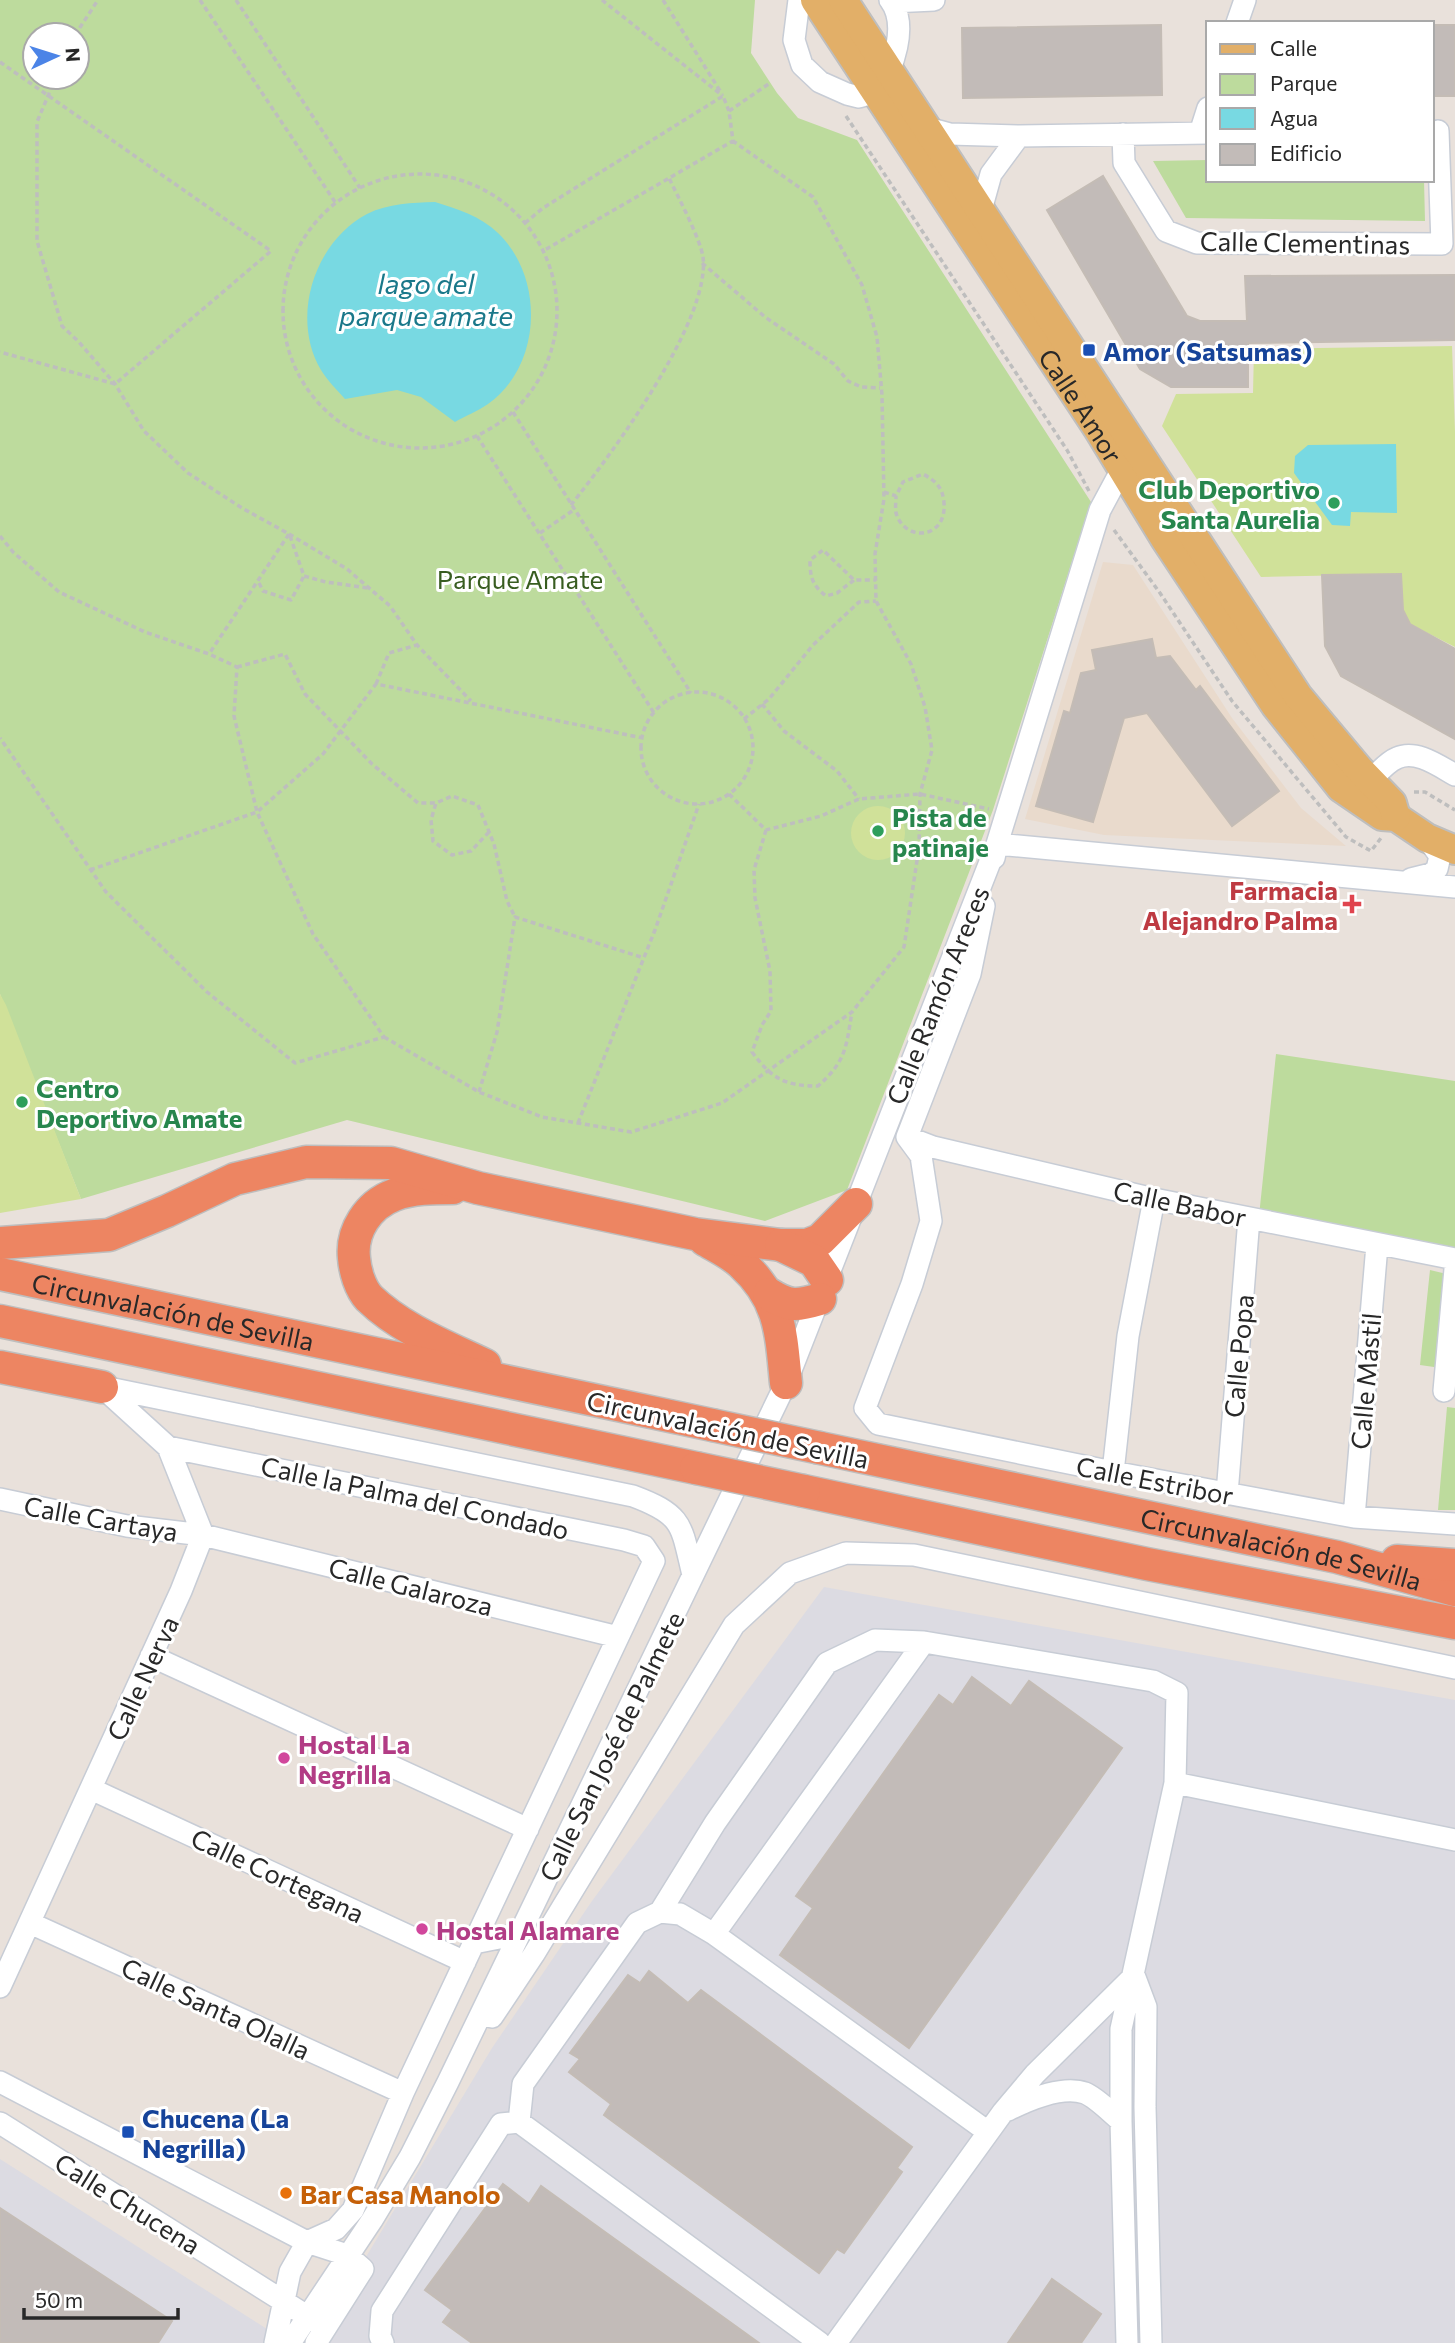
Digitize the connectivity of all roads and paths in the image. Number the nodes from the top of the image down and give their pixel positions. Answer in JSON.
{"nodes":[{"id":1,"x":98,"y":0,"type":"edge"},
{"id":2,"x":200,"y":0,"type":"edge"},
{"id":3,"x":236,"y":0,"type":"edge"},
{"id":4,"x":602,"y":0,"type":"edge"},
{"id":5,"x":663,"y":0,"type":"edge"},
{"id":6,"x":799,"y":0,"type":"edge"},
{"id":7,"x":815,"y":0,"type":"edge"},
{"id":8,"x":843,"y":0,"type":"edge"},
{"id":9,"x":934,"y":0,"type":"edge"},
{"id":10,"x":1245,"y":0,"type":"edge"},
{"id":11,"x":891,"y":1,"type":"edge"},
{"id":12,"x":84,"y":21,"type":"edge"},
{"id":13,"x":1238,"y":21,"type":"edge"},
{"id":14,"x":0,"y":62,"type":"edge"},
{"id":15,"x":770,"y":83,"type":"dead end"},
{"id":16,"x":50,"y":91,"type":"edge"},
{"id":17,"x":885,"y":94,"type":"junction"},
{"id":18,"x":48,"y":96,"type":"junction"},
{"id":19,"x":723,"y":96,"type":"junction"},
{"id":20,"x":838,"y":109,"type":"dead end"},
{"id":21,"x":729,"y":111,"type":"junction"},
{"id":22,"x":927,"y":128,"type":"junction"},
{"id":23,"x":1442,"y":131,"type":"edge"},
{"id":24,"x":1204,"y":133,"type":"edge"},
{"id":25,"x":1123,"y":134,"type":"junction"},
{"id":26,"x":1019,"y":136,"type":"junction"},
{"id":27,"x":733,"y":141,"type":"junction"},
{"id":28,"x":669,"y":178,"type":"junction"},
{"id":29,"x":359,"y":188,"type":"junction"},
{"id":30,"x":335,"y":203,"type":"junction"},
{"id":31,"x":981,"y":210,"type":"junction"},
{"id":32,"x":525,"y":223,"type":"junction"},
{"id":33,"x":543,"y":251,"type":"junction"},
{"id":34,"x":702,"y":263,"type":"junction"},
{"id":35,"x":0,"y":352,"type":"edge"},
{"id":36,"x":115,"y":384,"type":"junction"},
{"id":37,"x":881,"y":388,"type":"junction"},
{"id":38,"x":513,"y":412,"type":"junction"},
{"id":39,"x":477,"y":436,"type":"junction"},
{"id":40,"x":1131,"y":462,"type":"junction"},
{"id":41,"x":884,"y":492,"type":"junction"},
{"id":42,"x":896,"y":496,"type":"junction"},
{"id":43,"x":1095,"y":501,"type":"dead end"},
{"id":44,"x":573,"y":507,"type":"junction"},
{"id":45,"x":540,"y":533,"type":"junction"},
{"id":46,"x":289,"y":534,"type":"junction"},
{"id":47,"x":0,"y":536,"type":"edge"},
{"id":48,"x":304,"y":576,"type":"junction"},
{"id":49,"x":854,"y":580,"type":"junction"},
{"id":50,"x":876,"y":580,"type":"junction"},
{"id":51,"x":259,"y":583,"type":"dead end"},
{"id":52,"x":370,"y":589,"type":"junction"},
{"id":53,"x":876,"y":601,"type":"junction"},
{"id":54,"x":417,"y":645,"type":"junction"},
{"id":55,"x":209,"y":654,"type":"junction"},
{"id":56,"x":237,"y":667,"type":"junction"},
{"id":57,"x":376,"y":684,"type":"junction"},
{"id":58,"x":691,"y":693,"type":"junction"},
{"id":59,"x":472,"y":703,"type":"junction"},
{"id":60,"x":762,"y":704,"type":"junction"},
{"id":61,"x":654,"y":713,"type":"junction"},
{"id":62,"x":744,"y":719,"type":"junction"},
{"id":63,"x":340,"y":731,"type":"junction"},
{"id":64,"x":0,"y":738,"type":"edge"},
{"id":65,"x":643,"y":738,"type":"junction"},
{"id":66,"x":1455,"y":775,"type":"edge"},
{"id":67,"x":1371,"y":780,"type":"junction"},
{"id":68,"x":729,"y":794,"type":"junction"},
{"id":69,"x":920,"y":794,"type":"junction"},
{"id":70,"x":859,"y":799,"type":"junction"},
{"id":71,"x":436,"y":803,"type":"junction"},
{"id":72,"x":699,"y":804,"type":"junction"},
{"id":73,"x":1402,"y":808,"type":"junction"},
{"id":74,"x":1455,"y":810,"type":"edge"},
{"id":75,"x":257,"y":812,"type":"junction"},
{"id":76,"x":1008,"y":812,"type":"junction"},
{"id":77,"x":766,"y":830,"type":"junction"},
{"id":78,"x":489,"y":832,"type":"junction"},
{"id":79,"x":1427,"y":838,"type":"junction"},
{"id":80,"x":997,"y":844,"type":"junction"},
{"id":81,"x":1455,"y":850,"type":"edge"},
{"id":82,"x":90,"y":870,"type":"junction"},
{"id":83,"x":1402,"y":881,"type":"junction"},
{"id":84,"x":1455,"y":887,"type":"edge"},
{"id":85,"x":515,"y":916,"type":"junction"},
{"id":86,"x":644,"y":958,"type":"junction"},
{"id":87,"x":852,"y":1012,"type":"junction"},
{"id":88,"x":384,"y":1037,"type":"junction"},
{"id":89,"x":766,"y":1072,"type":"junction"},
{"id":90,"x":479,"y":1093,"type":"junction"},
{"id":91,"x":578,"y":1123,"type":"junction"},
{"id":92,"x":907,"y":1137,"type":"junction"},
{"id":93,"x":478,"y":1188,"type":"junction"},
{"id":94,"x":1154,"y":1199,"type":"junction"},
{"id":95,"x":856,"y":1204,"type":"junction"},
{"id":96,"x":1249,"y":1218,"type":"junction"},
{"id":97,"x":695,"y":1234,"type":"junction"},
{"id":98,"x":0,"y":1243,"type":"edge"},
{"id":99,"x":781,"y":1245,"type":"junction"},
{"id":100,"x":1377,"y":1245,"type":"junction"},
{"id":101,"x":1455,"y":1259,"type":"edge"},
{"id":102,"x":1455,"y":1269,"type":"edge"},
{"id":103,"x":0,"y":1274,"type":"edge"},
{"id":104,"x":824,"y":1290,"type":"junction"},
{"id":105,"x":769,"y":1294,"type":"junction"},
{"id":106,"x":0,"y":1321,"type":"edge"},
{"id":107,"x":0,"y":1367,"type":"edge"},
{"id":108,"x":786,"y":1383,"type":"junction"},
{"id":109,"x":102,"y":1387,"type":"junction"},
{"id":110,"x":534,"y":1388,"type":"junction"},
{"id":111,"x":1444,"y":1391,"type":"dead end"},
{"id":112,"x":168,"y":1447,"type":"junction"},
{"id":113,"x":751,"y":1456,"type":"joint"},
{"id":114,"x":1113,"y":1472,"type":"junction"},
{"id":115,"x":1227,"y":1494,"type":"junction"},
{"id":116,"x":0,"y":1499,"type":"edge"},
{"id":117,"x":1354,"y":1517,"type":"junction"},
{"id":118,"x":1455,"y":1524,"type":"edge"},
{"id":119,"x":203,"y":1535,"type":"junction"},
{"id":120,"x":1337,"y":1558,"type":"junction"},
{"id":121,"x":654,"y":1561,"type":"joint"},
{"id":122,"x":1147,"y":1564,"type":"junction"},
{"id":123,"x":1455,"y":1565,"type":"edge"},
{"id":124,"x":694,"y":1575,"type":"junction"},
{"id":125,"x":1455,"y":1590,"type":"edge"},
{"id":126,"x":1455,"y":1623,"type":"edge"},
{"id":127,"x":1455,"y":1636,"type":"edge"},
{"id":128,"x":618,"y":1637,"type":"junction"},
{"id":129,"x":924,"y":1642,"type":"junction"},
{"id":130,"x":151,"y":1656,"type":"junction"},
{"id":131,"x":1455,"y":1668,"type":"edge"},
{"id":132,"x":1175,"y":1783,"type":"junction"},
{"id":133,"x":91,"y":1789,"type":"junction"},
{"id":134,"x":528,"y":1829,"type":"junction"},
{"id":135,"x":1455,"y":1840,"type":"edge"},
{"id":136,"x":660,"y":1912,"type":"junction"},
{"id":137,"x":30,"y":1923,"type":"junction"},
{"id":138,"x":519,"y":1934,"type":"junction"},
{"id":139,"x":714,"y":1934,"type":"junction"},
{"id":140,"x":470,"y":1952,"type":"junction"},
{"id":141,"x":1135,"y":1975,"type":"junction"},
{"id":142,"x":0,"y":1987,"type":"edge"},
{"id":143,"x":0,"y":2082,"type":"edge"},
{"id":144,"x":448,"y":2082,"type":"junction"},
{"id":145,"x":403,"y":2093,"type":"junction"},
{"id":146,"x":1003,"y":2112,"type":"junction"},
{"id":147,"x":519,"y":2122,"type":"junction"},
{"id":148,"x":1121,"y":2122,"type":"junction"},
{"id":149,"x":0,"y":2123,"type":"edge"},
{"id":150,"x":988,"y":2132,"type":"junction"},
{"id":151,"x":307,"y":2242,"type":"junction"},
{"id":152,"x":347,"y":2255,"type":"junction"},
{"id":153,"x":283,"y":2300,"type":"junction"},
{"id":154,"x":308,"y":2316,"type":"junction"},
{"id":155,"x":321,"y":2336,"type":"edge"},
{"id":156,"x":275,"y":2343,"type":"edge"},
{"id":157,"x":290,"y":2343,"type":"edge"},
{"id":158,"x":383,"y":2343,"type":"edge"},
{"id":159,"x":820,"y":2343,"type":"edge"},
{"id":160,"x":836,"y":2343,"type":"edge"},
{"id":161,"x":1127,"y":2343,"type":"edge"},
{"id":162,"x":1151,"y":2343,"type":"edge"}],
"edges":[{"from":1,"to":12,"type":"path"},
{"from":2,"to":30,"type":"path"},
{"from":3,"to":29,"type":"path"},
{"from":4,"to":19,"type":"path"},
{"from":5,"to":19,"type":"path"},
{"from":6,"to":17,"type":"street"},
{"from":7,"to":17,"type":"main road","name":"Calle Amor"},
{"from":8,"to":17,"type":"main road","name":"Calle Amor"},
{"from":9,"to":11,"type":"street"},
{"from":10,"to":13,"type":"street"},
{"from":11,"to":17,"type":"street"},
{"from":14,"to":18,"type":"path"},
{"from":15,"to":21,"type":"path"},
{"from":16,"to":18,"type":"path"},
{"from":17,"to":22,"type":"main road","name":"Calle Amor"},
{"from":17,"to":22,"type":"street"},
{"from":17,"to":40,"type":"main road","name":"Calle Amor"},
{"from":18,"to":36,"type":"path"},
{"from":18,"to":36,"type":"path"},
{"from":19,"to":21,"type":"path"},
{"from":19,"to":32,"type":"path"},
{"from":20,"to":43,"type":"path"},
{"from":21,"to":27,"type":"path"},
{"from":22,"to":26,"type":"street"},
{"from":22,"to":31,"type":"main road","name":"Calle Amor"},
{"from":23,"to":25,"type":"street","name":"Calle Clementinas"},
{"from":24,"to":25,"type":"street"},
{"from":25,"to":26,"type":"street"},
{"from":26,"to":31,"type":"street"},
{"from":27,"to":28,"type":"path"},
{"from":27,"to":37,"type":"path"},
{"from":28,"to":33,"type":"path"},
{"from":28,"to":34,"type":"path"},
{"from":29,"to":30,"type":"path"},
{"from":29,"to":32,"type":"path"},
{"from":30,"to":39,"type":"path"},
{"from":31,"to":40,"type":"main road","name":"Calle Amor"},
{"from":32,"to":33,"type":"path"},
{"from":33,"to":38,"type":"path"},
{"from":34,"to":37,"type":"path"},
{"from":34,"to":44,"type":"path"},
{"from":35,"to":36,"type":"path"},
{"from":36,"to":46,"type":"path"},
{"from":37,"to":41,"type":"path"},
{"from":38,"to":39,"type":"path"},
{"from":38,"to":44,"type":"path"},
{"from":39,"to":45,"type":"path"},
{"from":40,"to":67,"type":"main road","name":"Calle Amor"},
{"from":40,"to":73,"type":"main road","name":"Calle Amor"},
{"from":40,"to":76,"type":"street","name":"Calle Ramón Areces"},
{"from":41,"to":42,"type":"path"},
{"from":41,"to":50,"type":"path"},
{"from":42,"to":42,"type":"path"},
{"from":44,"to":45,"type":"path"},
{"from":44,"to":58,"type":"path"},
{"from":45,"to":61,"type":"path"},
{"from":46,"to":48,"type":"path"},
{"from":46,"to":52,"type":"path"},
{"from":46,"to":55,"type":"path"},
{"from":47,"to":55,"type":"path"},
{"from":48,"to":51,"type":"path"},
{"from":48,"to":52,"type":"path"},
{"from":49,"to":49,"type":"path"},
{"from":49,"to":50,"type":"path"},
{"from":50,"to":53,"type":"path"},
{"from":52,"to":54,"type":"path"},
{"from":53,"to":60,"type":"path"},
{"from":53,"to":69,"type":"path"},
{"from":54,"to":57,"type":"path"},
{"from":54,"to":59,"type":"path"},
{"from":55,"to":56,"type":"path"},
{"from":56,"to":63,"type":"path"},
{"from":56,"to":75,"type":"path"},
{"from":57,"to":59,"type":"path"},
{"from":57,"to":63,"type":"path"},
{"from":58,"to":61,"type":"path"},
{"from":58,"to":62,"type":"path"},
{"from":59,"to":65,"type":"path"},
{"from":60,"to":62,"type":"path"},
{"from":60,"to":70,"type":"path"},
{"from":61,"to":65,"type":"path"},
{"from":62,"to":68,"type":"path"},
{"from":63,"to":71,"type":"path"},
{"from":63,"to":75,"type":"path"},
{"from":64,"to":82,"type":"path"},
{"from":65,"to":72,"type":"path"},
{"from":66,"to":67,"type":"street"},
{"from":67,"to":73,"type":"main road","name":"Calle Amor"},
{"from":68,"to":72,"type":"path"},
{"from":68,"to":77,"type":"path"},
{"from":69,"to":70,"type":"path"},
{"from":69,"to":76,"type":"path"},
{"from":69,"to":87,"type":"path"},
{"from":70,"to":77,"type":"path"},
{"from":71,"to":78,"type":"path"},
{"from":71,"to":78,"type":"path"},
{"from":72,"to":86,"type":"path"},
{"from":73,"to":74,"type":"path"},
{"from":73,"to":79,"type":"main road","name":"Calle Amor"},
{"from":75,"to":82,"type":"path"},
{"from":75,"to":88,"type":"path"},
{"from":76,"to":80,"type":"street","name":"Calle Ramón Areces"},
{"from":77,"to":89,"type":"path"},
{"from":78,"to":85,"type":"path"},
{"from":79,"to":81,"type":"main road","name":"Calle Amor"},
{"from":79,"to":83,"type":"street"},
{"from":80,"to":83,"type":"street"},
{"from":80,"to":92,"type":"street"},
{"from":80,"to":95,"type":"street","name":"Calle Ramón Areces"},
{"from":82,"to":88,"type":"path"},
{"from":83,"to":84,"type":"street"},
{"from":85,"to":86,"type":"path"},
{"from":85,"to":90,"type":"path"},
{"from":86,"to":91,"type":"path"},
{"from":87,"to":89,"type":"path"},
{"from":87,"to":89,"type":"path"},
{"from":88,"to":90,"type":"path"},
{"from":89,"to":91,"type":"path"},
{"from":90,"to":91,"type":"path"},
{"from":92,"to":94,"type":"street","name":"Calle Babor"},
{"from":92,"to":114,"type":"street","name":"Calle Estribor"},
{"from":93,"to":97,"type":"highway"},
{"from":93,"to":98,"type":"highway"},
{"from":93,"to":110,"type":"highway"},
{"from":94,"to":96,"type":"street","name":"Calle Babor"},
{"from":94,"to":114,"type":"street"},
{"from":95,"to":99,"type":"highway"},
{"from":95,"to":104,"type":"street","name":"Calle Ramón Areces"},
{"from":96,"to":100,"type":"street","name":"Calle Babor"},
{"from":96,"to":115,"type":"street","name":"Calle Popa"},
{"from":97,"to":99,"type":"highway"},
{"from":97,"to":105,"type":"highway"},
{"from":99,"to":104,"type":"highway"},
{"from":100,"to":101,"type":"street","name":"Calle Babor"},
{"from":100,"to":117,"type":"street","name":"Calle Mástil"},
{"from":102,"to":111,"type":"street"},
{"from":103,"to":110,"type":"highway","name":"Circunvalación de Sevilla"},
{"from":104,"to":105,"type":"highway"},
{"from":104,"to":108,"type":"street","name":"Calle Ramón Areces"},
{"from":105,"to":108,"type":"highway"},
{"from":106,"to":122,"type":"highway","name":"Circunvalación de Sevilla","bridge":true},
{"from":107,"to":109,"type":"highway"},
{"from":108,"to":113,"type":"street","name":"Calle Ramón Areces"},
{"from":109,"to":112,"type":"street"},
{"from":109,"to":124,"type":"street"},
{"from":110,"to":120,"type":"highway","name":"Circunvalación de Sevilla","bridge":true},
{"from":112,"to":119,"type":"street"},
{"from":112,"to":121,"type":"street","name":"Calle la Palma del Condado"},
{"from":113,"to":124,"type":"street","name":"Calle San José de Palmete"},
{"from":114,"to":115,"type":"street","name":"Calle Estribor"},
{"from":115,"to":117,"type":"street","name":"Calle Estribor"},
{"from":116,"to":119,"type":"street","name":"Calle Cartaya"},
{"from":117,"to":118,"type":"street","name":"Calle Estribor"},
{"from":119,"to":128,"type":"street","name":"Calle Galaroza"},
{"from":119,"to":130,"type":"street","name":"Calle Nerva"},
{"from":120,"to":123,"type":"highway"},
{"from":120,"to":125,"type":"highway","name":"Circunvalación de Sevilla"},
{"from":121,"to":128,"type":"street","name":"Calle San José de Palmete"},
{"from":122,"to":126,"type":"highway","name":"Circunvalación de Sevilla"},
{"from":122,"to":127,"type":"highway"},
{"from":124,"to":138,"type":"street","name":"Calle San José de Palmete"},
{"from":128,"to":134,"type":"street","name":"Calle San José de Palmete"},
{"from":129,"to":132,"type":"street"},
{"from":129,"to":136,"type":"street"},
{"from":129,"to":139,"type":"street"},
{"from":130,"to":133,"type":"street","name":"Calle Nerva"},
{"from":130,"to":134,"type":"street"},
{"from":131,"to":144,"type":"street"},
{"from":132,"to":135,"type":"street"},
{"from":132,"to":141,"type":"street"},
{"from":133,"to":137,"type":"street","name":"Calle Nerva"},
{"from":133,"to":140,"type":"street","name":"Calle Cortegana"},
{"from":134,"to":140,"type":"street","name":"Calle San José de Palmete"},
{"from":136,"to":139,"type":"street"},
{"from":136,"to":147,"type":"street"},
{"from":137,"to":142,"type":"street","name":"Calle Nerva"},
{"from":137,"to":145,"type":"street","name":"Calle Santa Olalla"},
{"from":138,"to":140,"type":"street"},
{"from":138,"to":144,"type":"street","name":"Calle San José de Palmete"},
{"from":139,"to":150,"type":"street"},
{"from":140,"to":145,"type":"street","name":"Calle San José de Palmete"},
{"from":141,"to":146,"type":"street"},
{"from":141,"to":148,"type":"street"},
{"from":141,"to":162,"type":"street"},
{"from":143,"to":151,"type":"street","name":"Calle Chucena"},
{"from":144,"to":152,"type":"street","name":"Calle San José de Palmete"},
{"from":145,"to":151,"type":"street","name":"Calle San José de Palmete"},
{"from":146,"to":148,"type":"street"},
{"from":146,"to":150,"type":"street"},
{"from":147,"to":158,"type":"street"},
{"from":147,"to":159,"type":"street"},
{"from":148,"to":161,"type":"street"},
{"from":149,"to":153,"type":"street","name":"Calle Chucena"},
{"from":150,"to":160,"type":"street"},
{"from":151,"to":152,"type":"street","name":"Calle Chucena"},
{"from":151,"to":153,"type":"street"},
{"from":152,"to":154,"type":"street","name":"Calle San José de Palmete"},
{"from":152,"to":155,"type":"street"},
{"from":153,"to":154,"type":"street","name":"Calle Chucena"},
{"from":153,"to":156,"type":"street"},
{"from":154,"to":155,"type":"street","name":"Calle Chucena"},
{"from":154,"to":157,"type":"street","name":"Calle San José de Palmete"}]}
